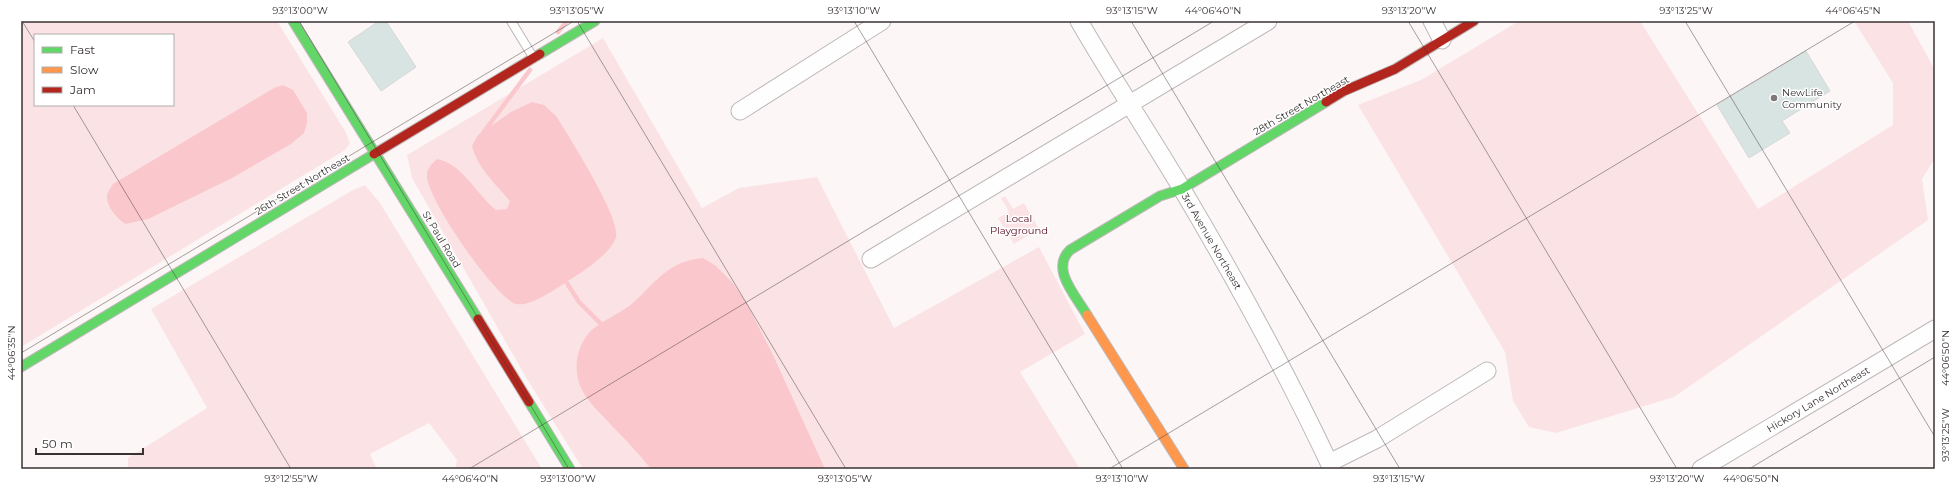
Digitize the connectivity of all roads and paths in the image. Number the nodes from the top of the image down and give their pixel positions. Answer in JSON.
{"nodes":[{"id":1,"x":294,"y":21,"type":"edge"},
{"id":2,"x":511,"y":21,"type":"edge"},
{"id":3,"x":595,"y":21,"type":"edge"},
{"id":4,"x":882,"y":21,"type":"edge"},
{"id":5,"x":1268,"y":21,"type":"edge"},
{"id":6,"x":1432,"y":21,"type":"edge"},
{"id":7,"x":1474,"y":21,"type":"edge"},
{"id":8,"x":1085,"y":23,"type":"edge"},
{"id":9,"x":1442,"y":40,"type":"junction"},
{"id":10,"x":534,"y":58,"type":"junction"},
{"id":11,"x":1130,"y":104,"type":"junction"},
{"id":12,"x":740,"y":111,"type":"dead end"},
{"id":13,"x":376,"y":152,"type":"junction"},
{"id":14,"x":1182,"y":189,"type":"junction"},
{"id":15,"x":871,"y":259,"type":"dead end"},
{"id":16,"x":1935,"y":329,"type":"edge"},
{"id":17,"x":21,"y":367,"type":"edge"},
{"id":18,"x":1487,"y":370,"type":"dead end"},
{"id":19,"x":1330,"y":466,"type":"edge"},
{"id":20,"x":570,"y":469,"type":"edge"},
{"id":21,"x":1184,"y":469,"type":"edge"},
{"id":22,"x":1701,"y":469,"type":"edge"}],
"edges":[{"from":1,"to":13,"type":"street","name":"St Paul Road"},
{"from":2,"to":10,"type":"lane"},
{"from":3,"to":10,"type":"street","name":"26th Street Northeast"},
{"from":4,"to":12,"type":"street"},
{"from":5,"to":11,"type":"street"},
{"from":6,"to":9,"type":"street"},
{"from":7,"to":9,"type":"street","name":"28th Street Northeast"},
{"from":8,"to":11,"type":"street","name":"3rd Avenue Northeast"},
{"from":9,"to":14,"type":"street","name":"28th Street Northeast"},
{"from":10,"to":13,"type":"street","name":"26th Street Northeast"},
{"from":11,"to":14,"type":"street","name":"3rd Avenue Northeast"},
{"from":11,"to":15,"type":"street"},
{"from":13,"to":17,"type":"street","name":"26th Street Northeast"},
{"from":13,"to":20,"type":"street","name":"St Paul Road"},
{"from":14,"to":19,"type":"street","name":"3rd Avenue Northeast"},
{"from":14,"to":21,"type":"street","name":"28th Street Northeast"},
{"from":16,"to":22,"type":"street","name":"Hickory Lane Northeast"},
{"from":18,"to":19,"type":"street"}]}
